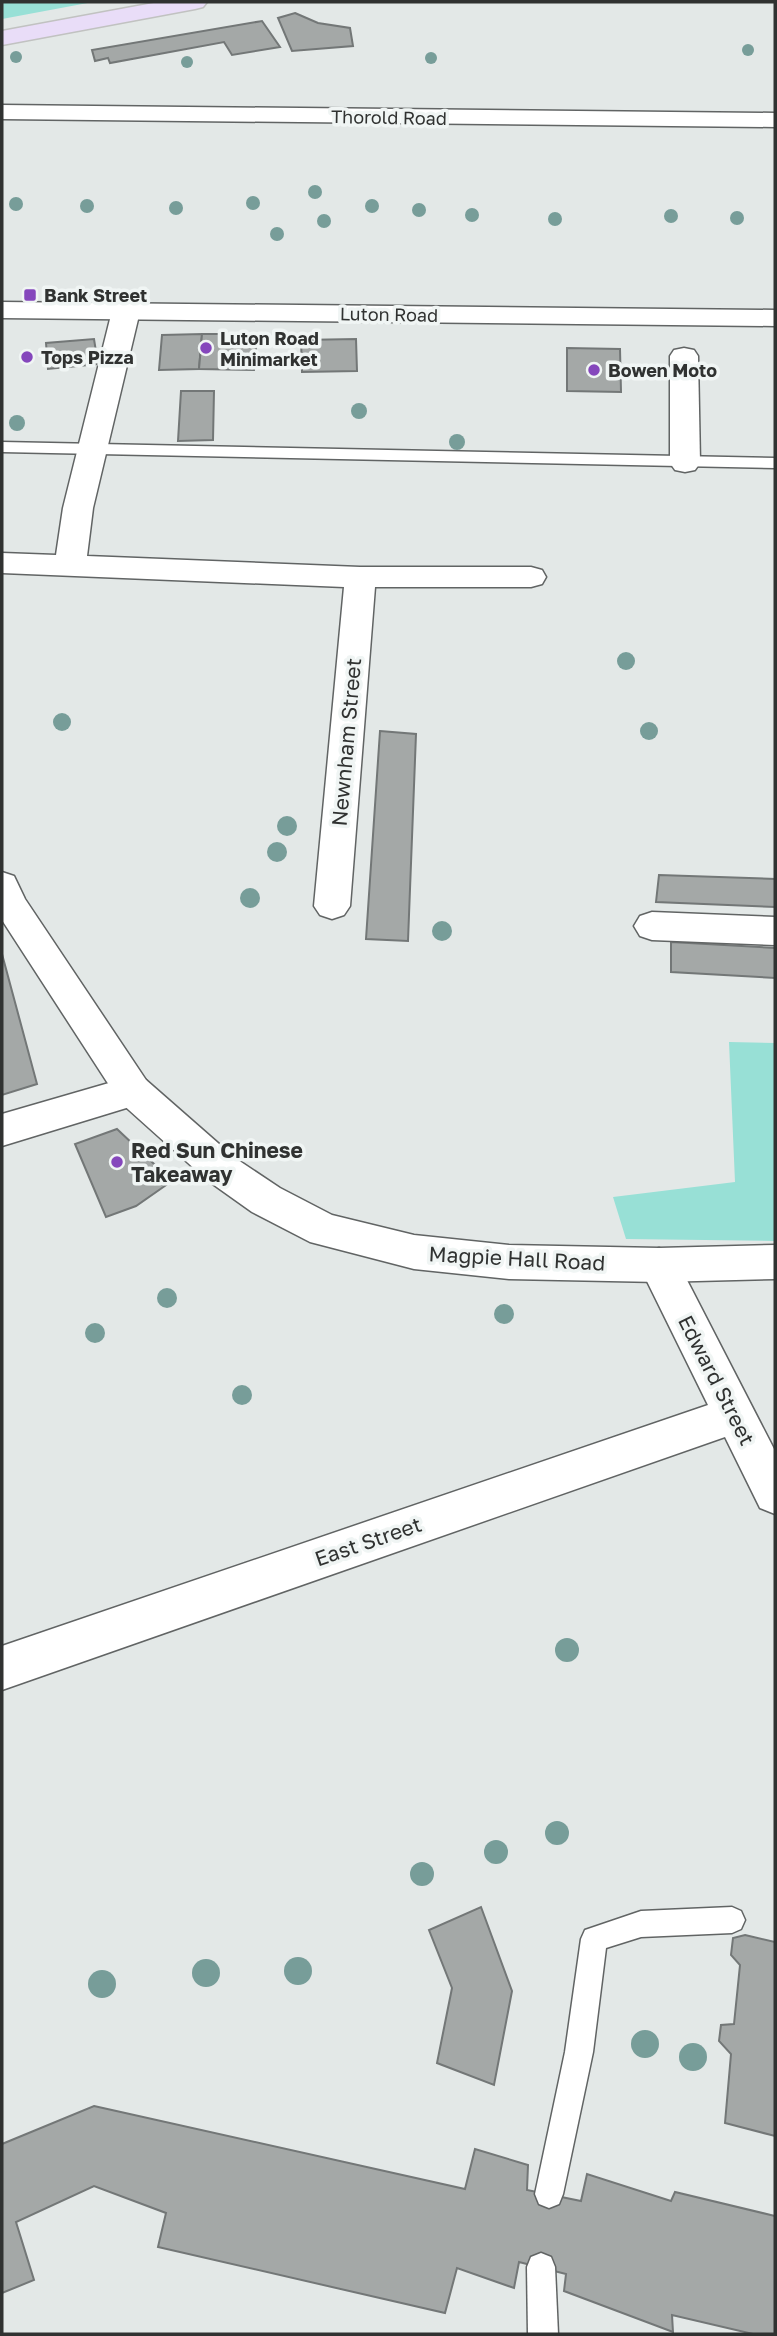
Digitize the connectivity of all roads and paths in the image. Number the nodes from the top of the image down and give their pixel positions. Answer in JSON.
{"nodes":[{"id":1,"x":195,"y":2,"type":"edge"},
{"id":2,"x":2,"y":38,"type":"edge"},
{"id":3,"x":2,"y":112,"type":"edge"},
{"id":4,"x":775,"y":120,"type":"edge"},
{"id":5,"x":2,"y":310,"type":"edge"},
{"id":6,"x":126,"y":311,"type":"junction"},
{"id":7,"x":775,"y":318,"type":"edge"},
{"id":8,"x":684,"y":356,"type":"dead end"},
{"id":9,"x":2,"y":447,"type":"edge"},
{"id":10,"x":93,"y":449,"type":"junction"},
{"id":11,"x":685,"y":463,"type":"junction"},
{"id":12,"x":775,"y":463,"type":"edge"},
{"id":13,"x":2,"y":563,"type":"edge"},
{"id":14,"x":69,"y":566,"type":"junction"},
{"id":15,"x":531,"y":577,"type":"dead end"},
{"id":16,"x":360,"y":578,"type":"junction"},
{"id":17,"x":5,"y":898,"type":"edge"},
{"id":18,"x":332,"y":906,"type":"dead end"},
{"id":19,"x":652,"y":926,"type":"dead end"},
{"id":20,"x":775,"y":931,"type":"edge"},
{"id":21,"x":133,"y":1091,"type":"junction"},
{"id":22,"x":2,"y":1130,"type":"edge"},
{"id":23,"x":775,"y":1262,"type":"edge"},
{"id":24,"x":659,"y":1265,"type":"junction"},
{"id":25,"x":734,"y":1415,"type":"junction"},
{"id":26,"x":775,"y":1494,"type":"edge"},
{"id":27,"x":2,"y":1668,"type":"edge"},
{"id":28,"x":733,"y":1920,"type":"dead end"},
{"id":29,"x":549,"y":2194,"type":"dead end"},
{"id":30,"x":541,"y":2267,"type":"dead end"},
{"id":31,"x":543,"y":2334,"type":"edge"}],
"edges":[{"from":1,"to":2,"type":"main road"},
{"from":3,"to":4,"type":"street","name":"Thorold Road"},
{"from":5,"to":6,"type":"street","name":"Luton Road"},
{"from":6,"to":7,"type":"street","name":"Luton Road"},
{"from":6,"to":10,"type":"street"},
{"from":8,"to":11,"type":"street"},
{"from":9,"to":10,"type":"lane"},
{"from":10,"to":11,"type":"lane"},
{"from":10,"to":14,"type":"street"},
{"from":11,"to":12,"type":"lane"},
{"from":13,"to":14,"type":"street"},
{"from":14,"to":16,"type":"street"},
{"from":15,"to":16,"type":"street"},
{"from":16,"to":18,"type":"street","name":"Newnham Street"},
{"from":17,"to":21,"type":"street","name":"Magpie Hall Road"},
{"from":19,"to":20,"type":"street"},
{"from":21,"to":22,"type":"street"},
{"from":21,"to":24,"type":"street","name":"Magpie Hall Road"},
{"from":23,"to":24,"type":"street","name":"Magpie Hall Road"},
{"from":24,"to":25,"type":"street","name":"Edward Street"},
{"from":25,"to":26,"type":"street","name":"Edward Street"},
{"from":25,"to":27,"type":"street","name":"East Street"},
{"from":28,"to":29,"type":"lane"},
{"from":30,"to":31,"type":"lane"}]}
